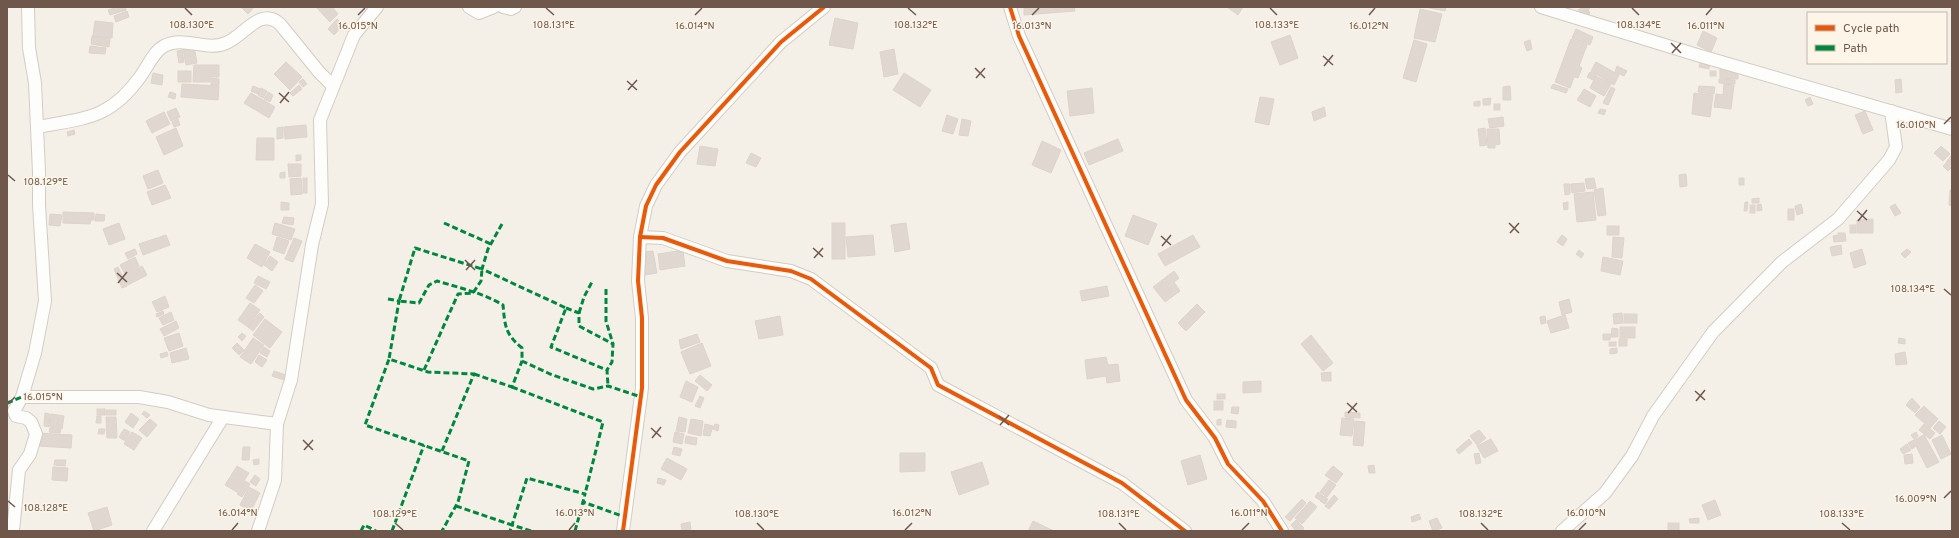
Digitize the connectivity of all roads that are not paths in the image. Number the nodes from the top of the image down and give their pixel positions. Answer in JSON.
{"nodes":[{"id":1,"x":28,"y":7,"type":"edge"},
{"id":2,"x":377,"y":7,"type":"edge"},
{"id":3,"x":469,"y":7,"type":"edge"},
{"id":4,"x":494,"y":7,"type":"edge"},
{"id":5,"x":503,"y":7,"type":"edge"},
{"id":6,"x":515,"y":7,"type":"edge"},
{"id":7,"x":824,"y":7,"type":"edge"},
{"id":8,"x":1010,"y":7,"type":"edge"},
{"id":9,"x":1541,"y":7,"type":"edge"},
{"id":10,"x":334,"y":86,"type":"junction"},
{"id":11,"x":1891,"y":111,"type":"junction"},
{"id":12,"x":38,"y":127,"type":"junction"},
{"id":13,"x":1952,"y":129,"type":"edge"},
{"id":14,"x":640,"y":237,"type":"junction"},
{"id":15,"x":22,"y":398,"type":"junction"},
{"id":16,"x":223,"y":417,"type":"junction"},
{"id":17,"x":277,"y":424,"type":"junction"},
{"id":18,"x":13,"y":531,"type":"edge"},
{"id":19,"x":153,"y":531,"type":"edge"},
{"id":20,"x":258,"y":531,"type":"edge"},
{"id":21,"x":623,"y":531,"type":"edge"},
{"id":22,"x":1185,"y":531,"type":"edge"},
{"id":23,"x":1282,"y":531,"type":"edge"},
{"id":24,"x":1562,"y":531,"type":"edge"}],
"edges":[{"from":1,"to":12,"type":"street"},
{"from":2,"to":10,"type":"street"},
{"from":3,"to":4,"type":"street"},
{"from":5,"to":6,"type":"street"},
{"from":7,"to":14,"type":"street"},
{"from":8,"to":23,"type":"street"},
{"from":9,"to":11,"type":"street"},
{"from":10,"to":12,"type":"street"},
{"from":10,"to":17,"type":"street"},
{"from":11,"to":13,"type":"street"},
{"from":11,"to":24,"type":"street"},
{"from":12,"to":15,"type":"street"},
{"from":14,"to":21,"type":"street"},
{"from":14,"to":22,"type":"street"},
{"from":15,"to":16,"type":"street"},
{"from":15,"to":18,"type":"street"},
{"from":16,"to":17,"type":"street"},
{"from":16,"to":19,"type":"street"},
{"from":17,"to":20,"type":"street"}]}
